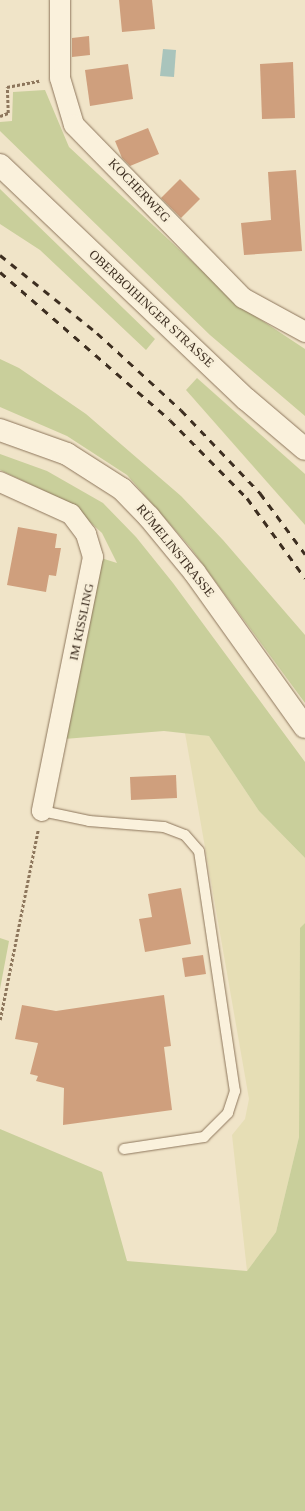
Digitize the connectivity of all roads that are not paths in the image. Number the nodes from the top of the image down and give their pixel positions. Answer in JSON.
{"nodes":[{"id":1,"x":60,"y":0,"type":"edge"},
{"id":2,"x":0,"y":166,"type":"edge"},
{"id":3,"x":305,"y":332,"type":"edge"},
{"id":4,"x":0,"y":430,"type":"edge"},
{"id":5,"x":305,"y":448,"type":"edge"},
{"id":6,"x":0,"y":482,"type":"edge"},
{"id":7,"x":305,"y":727,"type":"edge"},
{"id":8,"x":42,"y":811,"type":"joint"},
{"id":9,"x":124,"y":1149,"type":"dead end"}],
"edges":[{"from":1,"to":3,"type":"street","name":"KOCHERWEG"},
{"from":2,"to":5,"type":"street","name":"OBERBOIHINGER STRASSE"},
{"from":4,"to":7,"type":"street","name":"RÜMELINSTRASSE"},
{"from":6,"to":8,"type":"street","name":"IM KISSLING"},
{"from":8,"to":9,"type":"lane"}]}
